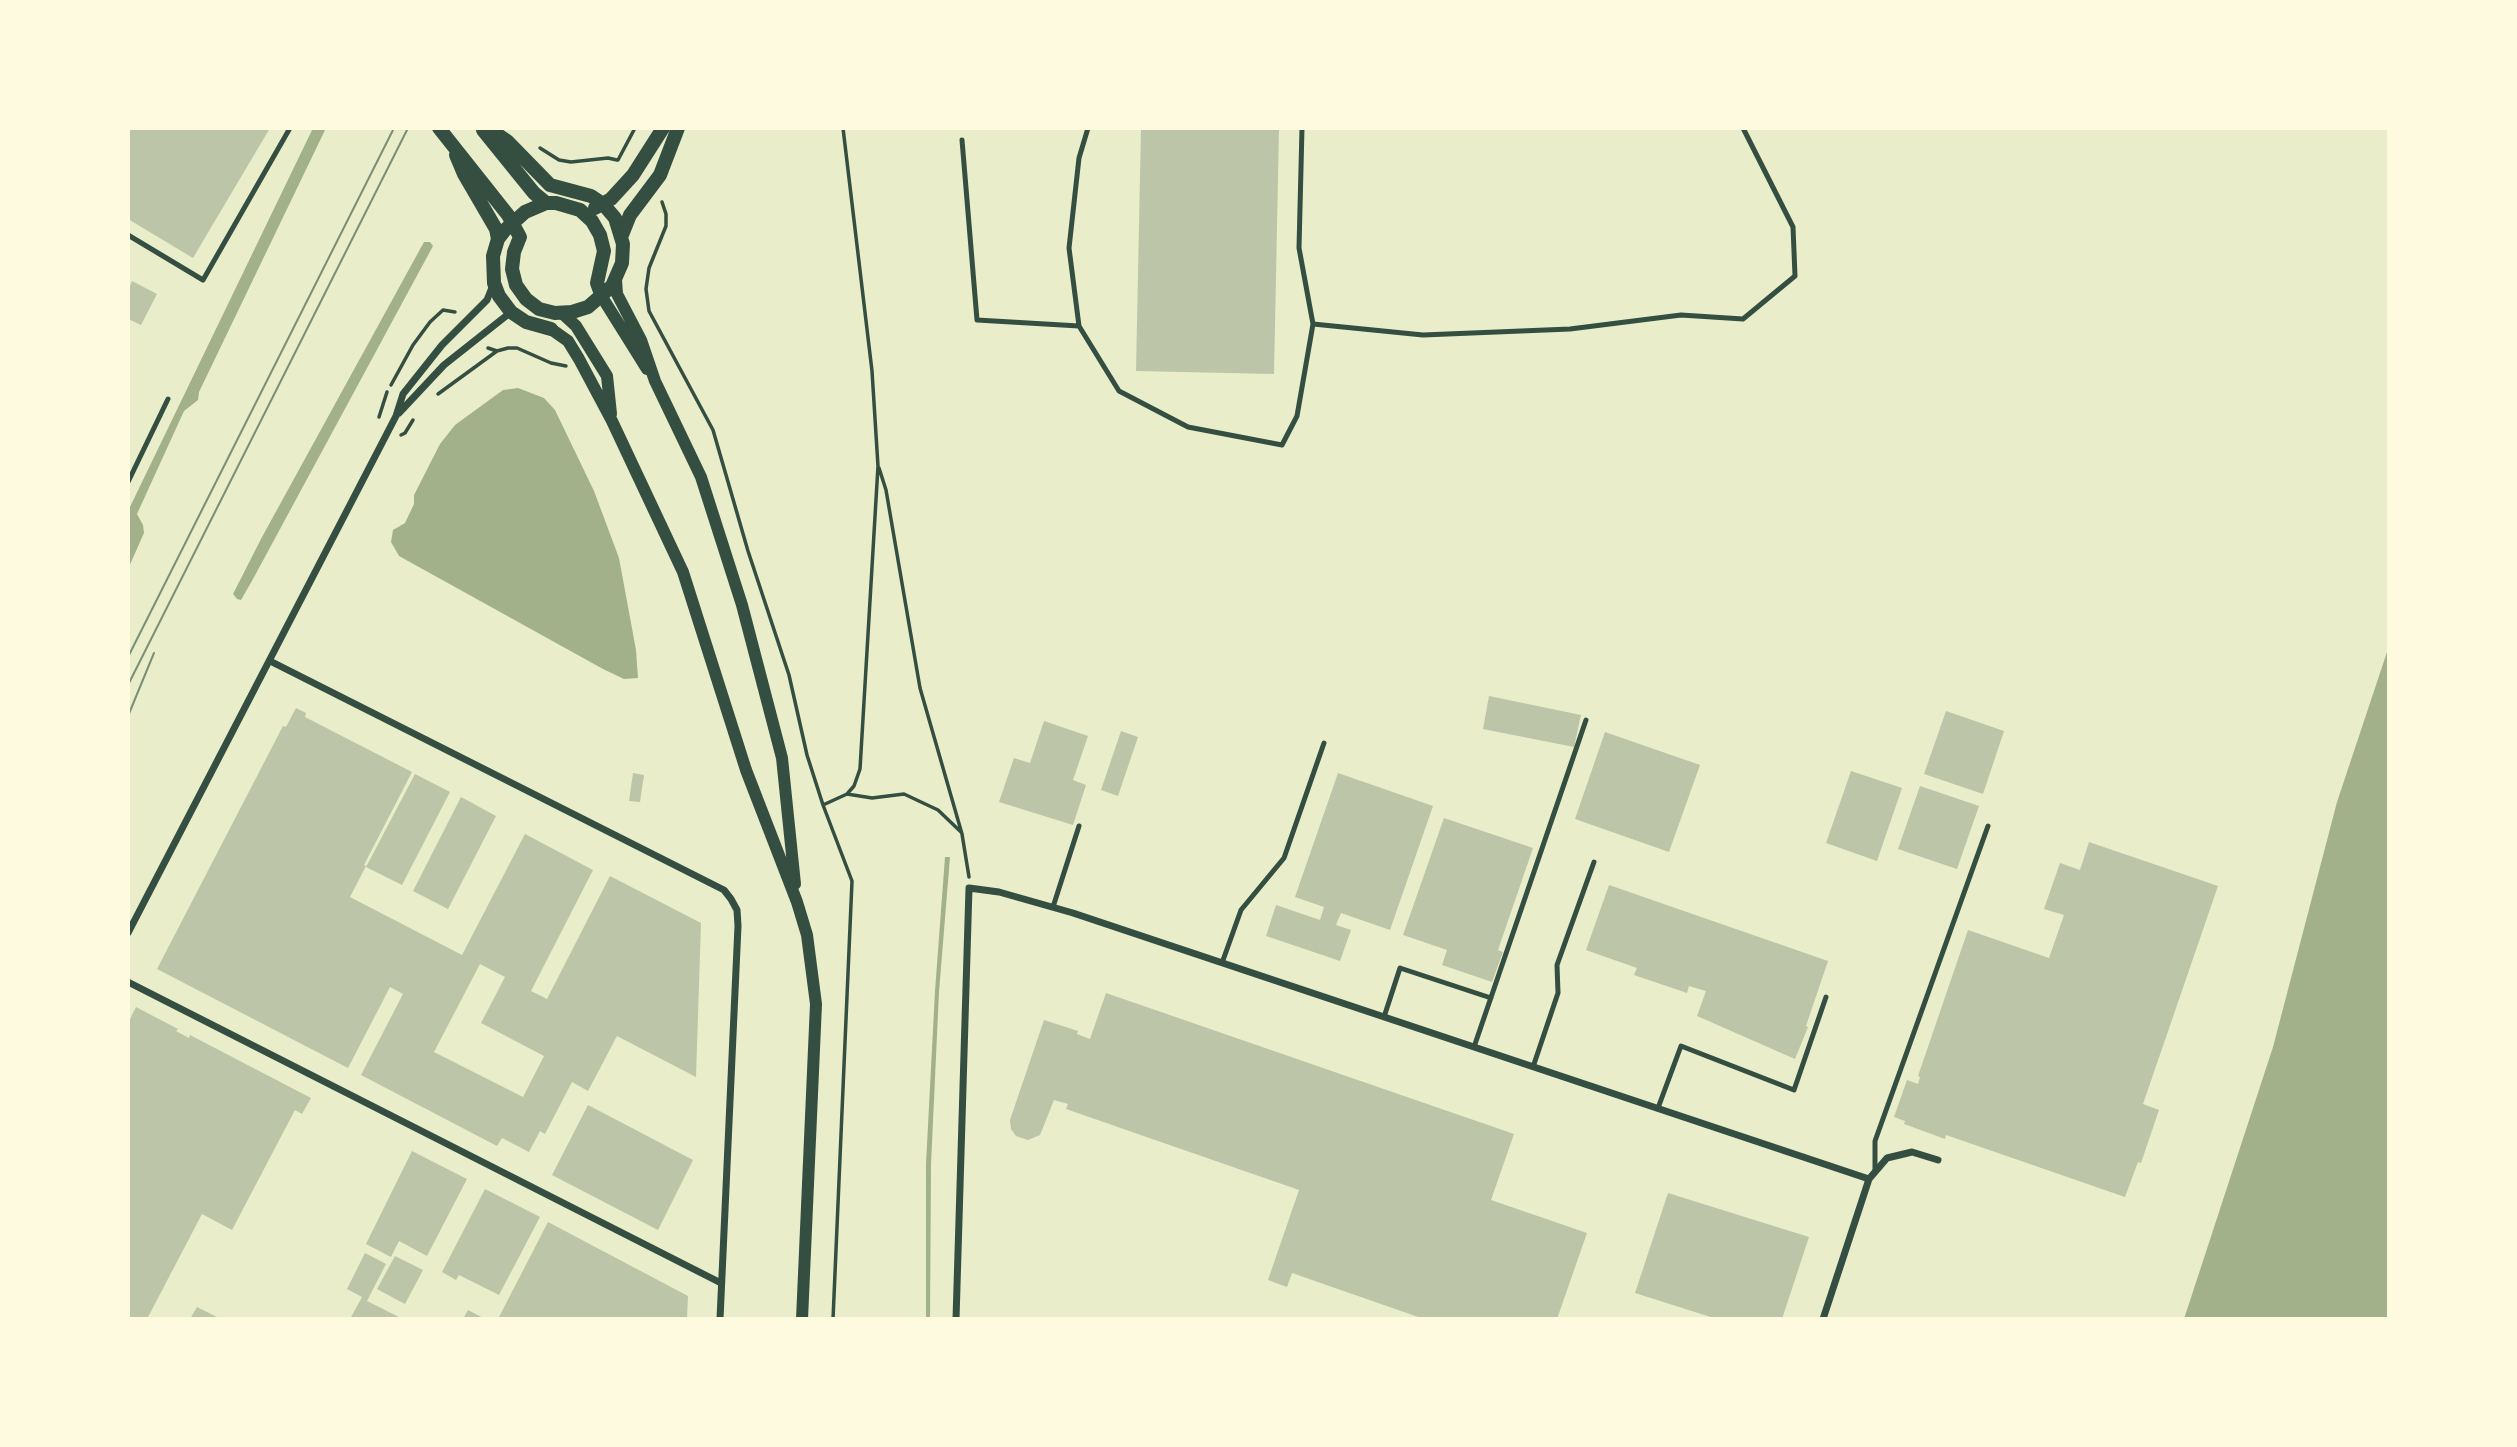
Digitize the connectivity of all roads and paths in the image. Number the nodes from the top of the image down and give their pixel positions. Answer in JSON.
{"nodes":[{"id":1,"x":290,"y":128,"type":"edge"},
{"id":2,"x":439,"y":128,"type":"edge"},
{"id":3,"x":482,"y":128,"type":"edge"},
{"id":4,"x":488,"y":128,"type":"edge"},
{"id":5,"x":635,"y":128,"type":"edge"},
{"id":6,"x":663,"y":128,"type":"edge"},
{"id":7,"x":678,"y":128,"type":"edge"},
{"id":8,"x":843,"y":128,"type":"edge"},
{"id":9,"x":1088,"y":128,"type":"edge"},
{"id":10,"x":1302,"y":128,"type":"edge"},
{"id":11,"x":1743,"y":128,"type":"edge"},
{"id":12,"x":962,"y":141,"type":"dead end"},
{"id":13,"x":452,"y":147,"type":"junction"},
{"id":14,"x":539,"y":147,"type":"dead end"},
{"id":15,"x":618,"y":160,"type":"junction"},
{"id":16,"x":633,"y":175,"type":"junction"},
{"id":17,"x":649,"y":190,"type":"junction"},
{"id":18,"x":546,"y":203,"type":"junction"},
{"id":19,"x":603,"y":204,"type":"junction"},
{"id":20,"x":580,"y":210,"type":"junction"},
{"id":21,"x":512,"y":222,"type":"junction"},
{"id":22,"x":128,"y":235,"type":"edge"},
{"id":23,"x":622,"y":235,"type":"junction"},
{"id":24,"x":498,"y":239,"type":"junction"},
{"id":25,"x":616,"y":280,"type":"junction"},
{"id":26,"x":494,"y":283,"type":"junction"},
{"id":27,"x":602,"y":297,"type":"junction"},
{"id":28,"x":532,"y":304,"type":"junction"},
{"id":29,"x":511,"y":312,"type":"junction"},
{"id":30,"x":563,"y":314,"type":"junction"},
{"id":31,"x":1313,"y":324,"type":"junction"},
{"id":32,"x":1079,"y":326,"type":"junction"},
{"id":33,"x":551,"y":329,"type":"joint"},
{"id":34,"x":497,"y":351,"type":"dead end"},
{"id":35,"x":655,"y":381,"type":"junction"},
{"id":36,"x":436,"y":396,"type":"dead end"},
{"id":37,"x":168,"y":399,"type":"dead end"},
{"id":38,"x":419,"y":413,"type":"dead end"},
{"id":39,"x":396,"y":416,"type":"junction"},
{"id":40,"x":612,"y":421,"type":"junction"},
{"id":41,"x":381,"y":445,"type":"junction"},
{"id":42,"x":878,"y":466,"type":"junction"},
{"id":43,"x":128,"y":482,"type":"edge"},
{"id":44,"x":270,"y":661,"type":"junction"},
{"id":45,"x":1586,"y":720,"type":"dead end"},
{"id":46,"x":1324,"y":743,"type":"dead end"},
{"id":47,"x":847,"y":794,"type":"junction"},
{"id":48,"x":823,"y":805,"type":"junction"},
{"id":49,"x":1079,"y":826,"type":"dead end"},
{"id":50,"x":1988,"y":826,"type":"dead end"},
{"id":51,"x":962,"y":834,"type":"junction"},
{"id":52,"x":1594,"y":862,"type":"dead end"},
{"id":53,"x":969,"y":888,"type":"junction"},
{"id":54,"x":797,"y":902,"type":"junction"},
{"id":55,"x":1053,"y":907,"type":"junction"},
{"id":56,"x":128,"y":933,"type":"edge"},
{"id":57,"x":1222,"y":963,"type":"junction"},
{"id":58,"x":128,"y":982,"type":"edge"},
{"id":59,"x":1826,"y":997,"type":"dead end"},
{"id":60,"x":1491,"y":998,"type":"junction"},
{"id":61,"x":1384,"y":1017,"type":"junction"},
{"id":62,"x":1474,"y":1047,"type":"junction"},
{"id":63,"x":1533,"y":1067,"type":"junction"},
{"id":64,"x":1658,"y":1108,"type":"junction"},
{"id":65,"x":1938,"y":1160,"type":"dead end"},
{"id":66,"x":1875,"y":1171,"type":"junction"},
{"id":67,"x":1869,"y":1179,"type":"junction"},
{"id":68,"x":721,"y":1283,"type":"junction"},
{"id":69,"x":720,"y":1319,"type":"edge"},
{"id":70,"x":802,"y":1319,"type":"edge"},
{"id":71,"x":833,"y":1319,"type":"edge"},
{"id":72,"x":956,"y":1319,"type":"edge"},
{"id":73,"x":1823,"y":1319,"type":"edge"}],
"edges":[{"from":1,"to":22,"type":"lane"},
{"from":2,"to":13,"type":"main road"},
{"from":3,"to":18,"type":"main road"},
{"from":4,"to":19,"type":"main road"},
{"from":5,"to":15,"type":"path"},
{"from":6,"to":16,"type":"main road"},
{"from":7,"to":17,"type":"main road"},
{"from":8,"to":42,"type":"path"},
{"from":9,"to":32,"type":"lane"},
{"from":10,"to":31,"type":"lane"},
{"from":11,"to":31,"type":"lane"},
{"from":12,"to":32,"type":"lane"},
{"from":13,"to":21,"type":"main road"},
{"from":13,"to":24,"type":"main road"},
{"from":14,"to":15,"type":"path"},
{"from":15,"to":16,"type":"path"},
{"from":16,"to":19,"type":"main road"},
{"from":17,"to":23,"type":"main road"},
{"from":17,"to":48,"type":"path"},
{"from":18,"to":20,"type":"main road"},
{"from":18,"to":21,"type":"main road"},
{"from":19,"to":20,"type":"main road"},
{"from":19,"to":23,"type":"main road"},
{"from":20,"to":27,"type":"main road"},
{"from":21,"to":24,"type":"main road"},
{"from":21,"to":28,"type":"main road"},
{"from":23,"to":25,"type":"main road"},
{"from":24,"to":26,"type":"main road"},
{"from":25,"to":27,"type":"main road"},
{"from":25,"to":35,"type":"street"},
{"from":26,"to":29,"type":"main road"},
{"from":26,"to":39,"type":"street"},
{"from":27,"to":30,"type":"main road"},
{"from":27,"to":35,"type":"street"},
{"from":28,"to":29,"type":"main road"},
{"from":28,"to":30,"type":"main road"},
{"from":29,"to":33,"type":"main road"},
{"from":29,"to":39,"type":"street"},
{"from":30,"to":40,"type":"street"},
{"from":31,"to":32,"type":"lane"},
{"from":33,"to":40,"type":"street"},
{"from":34,"to":36,"type":"path"},
{"from":35,"to":54,"type":"street"},
{"from":37,"to":43,"type":"lane"},
{"from":38,"to":41,"type":"path"},
{"from":39,"to":41,"type":"street"},
{"from":40,"to":54,"type":"street"},
{"from":41,"to":44,"type":"street"},
{"from":42,"to":47,"type":"path"},
{"from":42,"to":51,"type":"path"},
{"from":44,"to":56,"type":"street"},
{"from":44,"to":68,"type":"street"},
{"from":45,"to":60,"type":"lane"},
{"from":46,"to":57,"type":"lane"},
{"from":47,"to":48,"type":"path"},
{"from":47,"to":51,"type":"path"},
{"from":48,"to":71,"type":"path"},
{"from":49,"to":55,"type":"lane"},
{"from":50,"to":66,"type":"lane"},
{"from":51,"to":53,"type":"path"},
{"from":52,"to":63,"type":"lane"},
{"from":53,"to":55,"type":"street"},
{"from":53,"to":72,"type":"street"},
{"from":54,"to":70,"type":"street"},
{"from":55,"to":57,"type":"street"},
{"from":57,"to":61,"type":"street"},
{"from":58,"to":68,"type":"street"},
{"from":59,"to":64,"type":"lane"},
{"from":60,"to":61,"type":"lane"},
{"from":60,"to":62,"type":"lane"},
{"from":61,"to":62,"type":"street"},
{"from":62,"to":63,"type":"street"},
{"from":63,"to":64,"type":"street"},
{"from":64,"to":67,"type":"street"},
{"from":65,"to":66,"type":"street"},
{"from":66,"to":67,"type":"street"},
{"from":67,"to":73,"type":"street"},
{"from":68,"to":69,"type":"street"}]}
